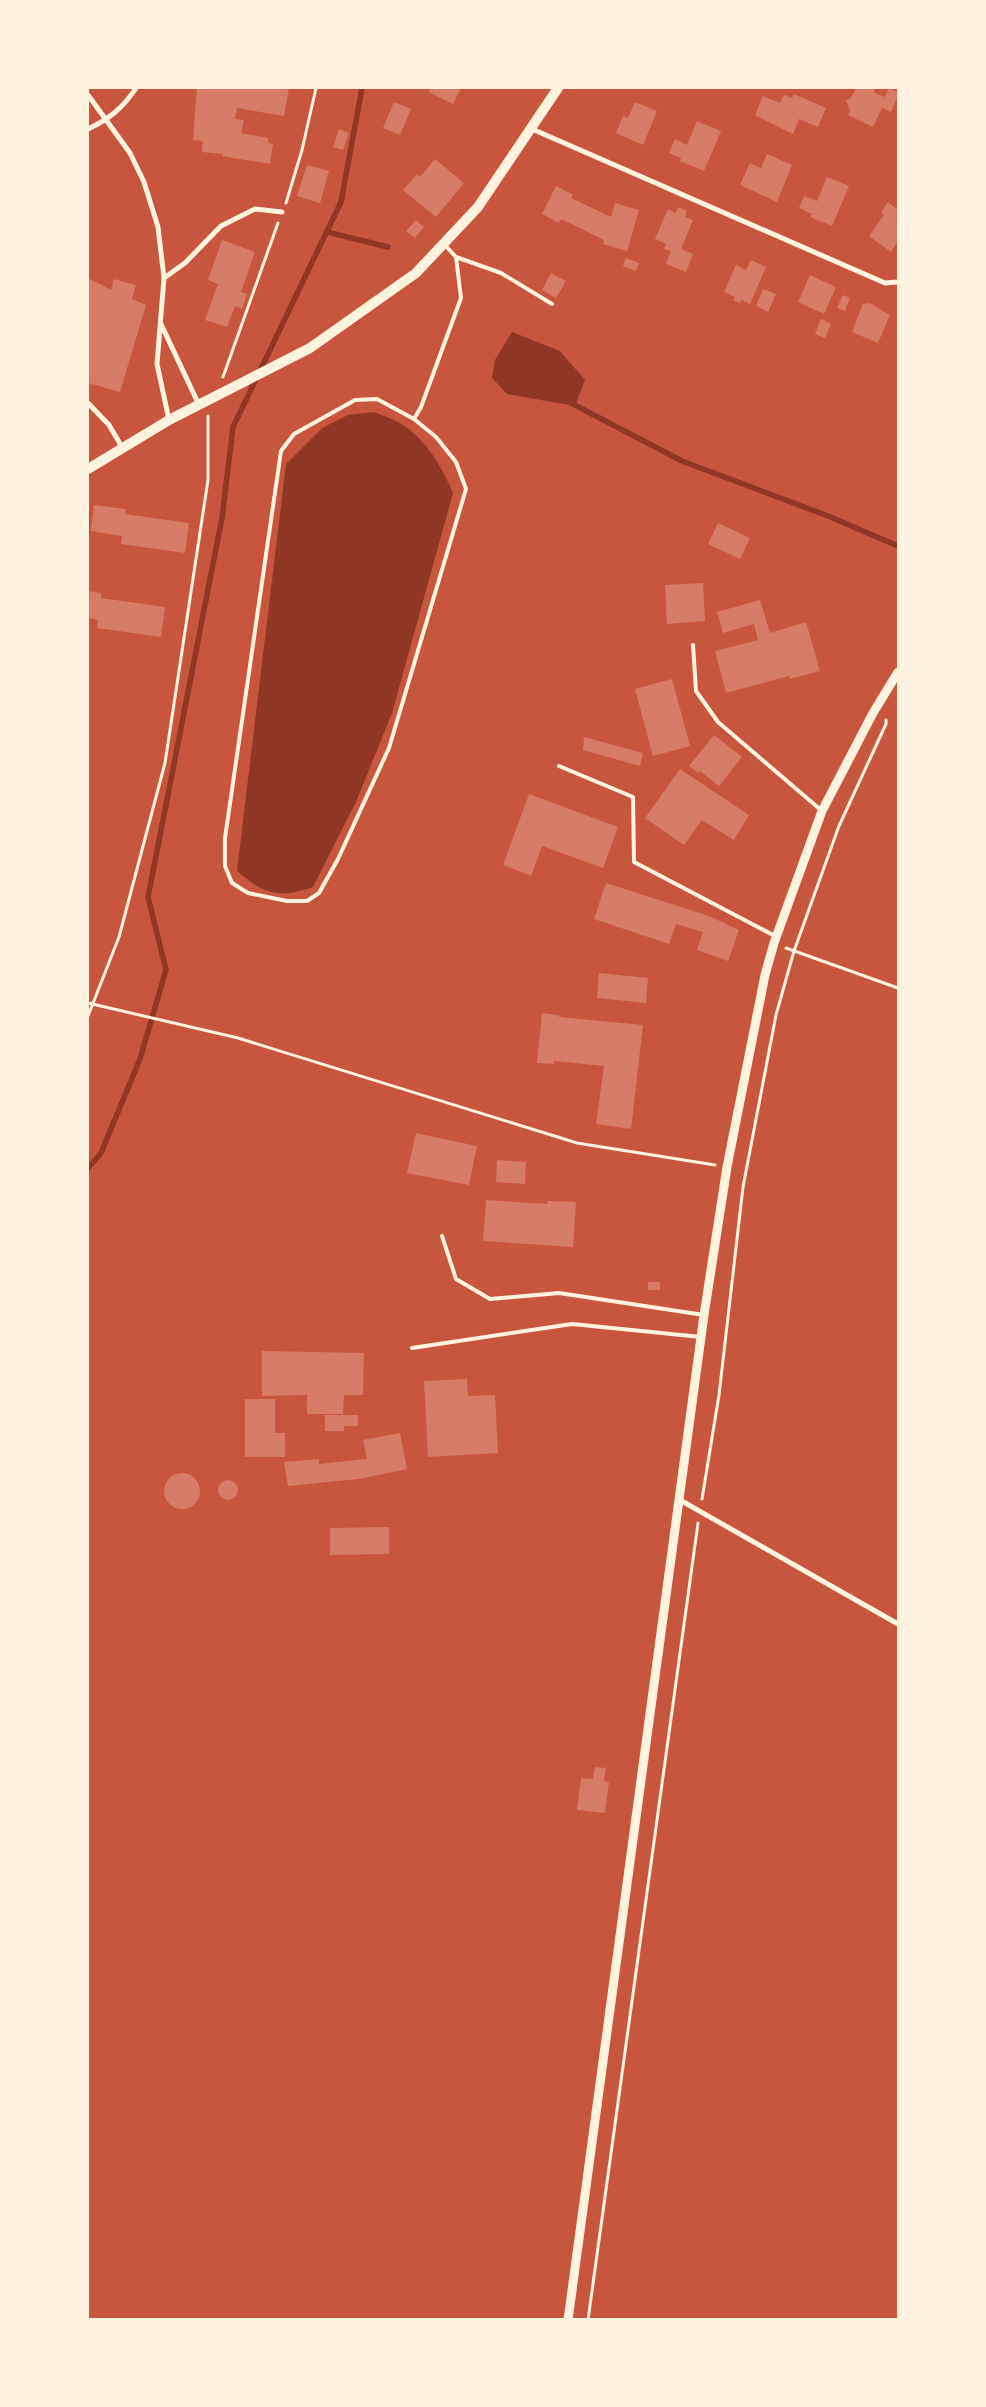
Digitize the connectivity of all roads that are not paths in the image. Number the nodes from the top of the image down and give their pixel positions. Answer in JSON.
{"nodes":[{"id":1,"x":136,"y":88,"type":"edge"},
{"id":2,"x":558,"y":88,"type":"edge"},
{"id":3,"x":88,"y":95,"type":"edge"},
{"id":4,"x":107,"y":120,"type":"junction"},
{"id":5,"x":88,"y":129,"type":"edge"},
{"id":6,"x":532,"y":129,"type":"junction"},
{"id":7,"x":282,"y":212,"type":"road end"},
{"id":8,"x":444,"y":244,"type":"junction"},
{"id":9,"x":456,"y":256,"type":"junction"},
{"id":10,"x":164,"y":278,"type":"junction"},
{"id":11,"x":898,"y":282,"type":"edge"},
{"id":12,"x":552,"y":304,"type":"dead end"},
{"id":13,"x":160,"y":322,"type":"junction"},
{"id":14,"x":88,"y":403,"type":"edge"},
{"id":15,"x":199,"y":405,"type":"junction"},
{"id":16,"x":414,"y":419,"type":"junction"},
{"id":17,"x":168,"y":420,"type":"junction"},
{"id":18,"x":122,"y":447,"type":"junction"},
{"id":19,"x":88,"y":469,"type":"edge"},
{"id":20,"x":693,"y":645,"type":"dead end"},
{"id":21,"x":898,"y":672,"type":"edge"},
{"id":22,"x":559,"y":766,"type":"dead end"},
{"id":23,"x":822,"y":811,"type":"junction"},
{"id":24,"x":776,"y":940,"type":"junction"},
{"id":25,"x":442,"y":1236,"type":"dead end"},
{"id":26,"x":704,"y":1315,"type":"junction"},
{"id":27,"x":702,"y":1337,"type":"junction"},
{"id":28,"x":412,"y":1348,"type":"dead end"},
{"id":29,"x":680,"y":1500,"type":"junction"},
{"id":30,"x":898,"y":1624,"type":"edge"},
{"id":31,"x":568,"y":2320,"type":"edge"}],
"edges":[{"from":1,"to":4,"type":"street"},
{"from":2,"to":6,"type":"main road"},
{"from":3,"to":4,"type":"street"},
{"from":4,"to":5,"type":"street"},
{"from":4,"to":10,"type":"street"},
{"from":6,"to":8,"type":"main road"},
{"from":6,"to":11,"type":"street"},
{"from":7,"to":10,"type":"street"},
{"from":8,"to":9,"type":"lane"},
{"from":8,"to":15,"type":"main road"},
{"from":9,"to":12,"type":"lane"},
{"from":9,"to":16,"type":"lane"},
{"from":10,"to":13,"type":"street"},
{"from":13,"to":15,"type":"street"},
{"from":13,"to":17,"type":"street"},
{"from":14,"to":18,"type":"street"},
{"from":15,"to":17,"type":"main road"},
{"from":16,"to":16,"type":"lane"},
{"from":17,"to":18,"type":"main road"},
{"from":18,"to":19,"type":"main road"},
{"from":20,"to":23,"type":"lane"},
{"from":21,"to":23,"type":"street"},
{"from":22,"to":24,"type":"lane"},
{"from":23,"to":24,"type":"street"},
{"from":24,"to":26,"type":"street"},
{"from":25,"to":26,"type":"lane"},
{"from":26,"to":27,"type":"street"},
{"from":27,"to":28,"type":"lane"},
{"from":27,"to":29,"type":"street"},
{"from":29,"to":30,"type":"street"},
{"from":29,"to":31,"type":"street"}]}
